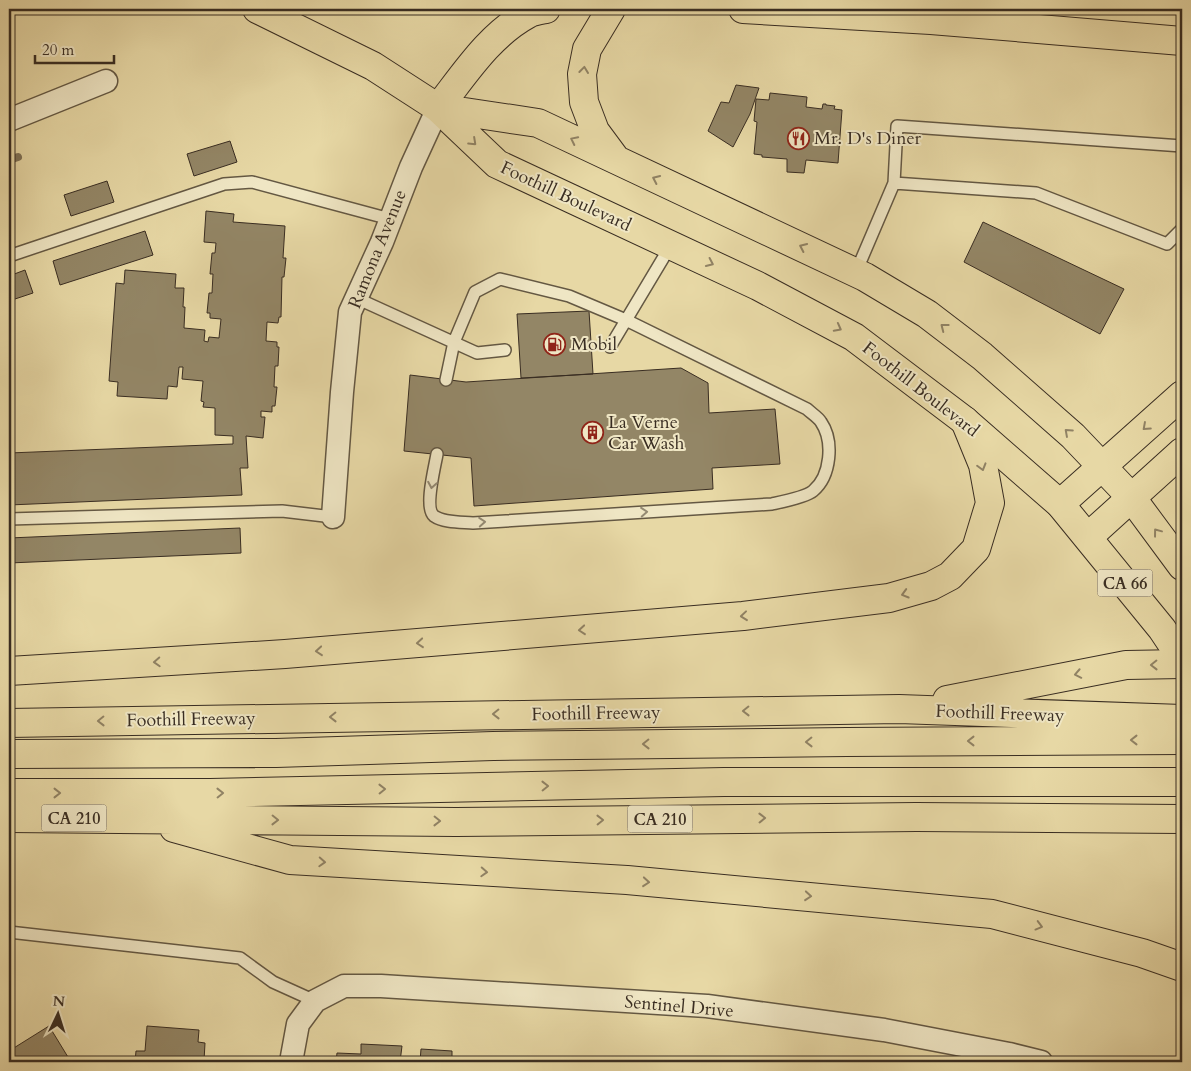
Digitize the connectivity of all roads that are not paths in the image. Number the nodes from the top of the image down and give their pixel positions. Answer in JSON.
{"nodes":[{"id":1,"x":257,"y":9,"type":"edge"},
{"id":2,"x":546,"y":9,"type":"edge"},
{"id":3,"x":611,"y":9,"type":"edge"},
{"id":4,"x":743,"y":9,"type":"edge"},
{"id":5,"x":931,"y":14,"type":"edge"},
{"id":6,"x":1182,"y":41,"type":"edge"},
{"id":7,"x":106,"y":80,"type":"dead end"},
{"id":8,"x":438,"y":108,"type":"junction"},
{"id":9,"x":9,"y":120,"type":"edge"},
{"id":10,"x":1182,"y":146,"type":"edge"},
{"id":11,"x":618,"y":162,"type":"junction"},
{"id":12,"x":894,"y":183,"type":"junction"},
{"id":13,"x":390,"y":219,"type":"junction"},
{"id":14,"x":1182,"y":229,"type":"edge"},
{"id":15,"x":671,"y":245,"type":"junction"},
{"id":16,"x":9,"y":256,"type":"edge"},
{"id":17,"x":856,"y":272,"type":"junction"},
{"id":18,"x":356,"y":298,"type":"junction"},
{"id":19,"x":626,"y":320,"type":"junction"},
{"id":20,"x":454,"y":342,"type":"junction"},
{"id":21,"x":610,"y":347,"type":"dead end"},
{"id":22,"x":505,"y":350,"type":"dead end"},
{"id":23,"x":446,"y":380,"type":"dead end"},
{"id":24,"x":1182,"y":395,"type":"edge"},
{"id":25,"x":965,"y":421,"type":"junction"},
{"id":26,"x":1182,"y":452,"type":"edge"},
{"id":27,"x":437,"y":454,"type":"dead end"},
{"id":28,"x":1102,"y":467,"type":"junction"},
{"id":29,"x":1131,"y":497,"type":"junction"},
{"id":30,"x":1060,"y":504,"type":"junction"},
{"id":31,"x":333,"y":517,"type":"joint"},
{"id":32,"x":9,"y":519,"type":"edge"},
{"id":33,"x":1088,"y":537,"type":"junction"},
{"id":34,"x":1182,"y":566,"type":"edge"},
{"id":35,"x":1182,"y":659,"type":"edge"},
{"id":36,"x":1182,"y":664,"type":"edge"},
{"id":37,"x":9,"y":671,"type":"edge"},
{"id":38,"x":900,"y":709,"type":"junction"},
{"id":39,"x":1174,"y":719,"type":"edge"},
{"id":40,"x":9,"y":723,"type":"edge"},
{"id":41,"x":1182,"y":740,"type":"edge"},
{"id":42,"x":9,"y":754,"type":"edge"},
{"id":43,"x":1182,"y":782,"type":"edge"},
{"id":44,"x":9,"y":793,"type":"edge"},
{"id":45,"x":9,"y":818,"type":"edge"},
{"id":46,"x":139,"y":818,"type":"junction"},
{"id":47,"x":1182,"y":819,"type":"edge"},
{"id":48,"x":9,"y":932,"type":"edge"},
{"id":49,"x":1182,"y":967,"type":"edge"},
{"id":50,"x":315,"y":1002,"type":"junction"},
{"id":51,"x":292,"y":1062,"type":"edge"},
{"id":52,"x":1041,"y":1062,"type":"edge"}],
"edges":[{"from":1,"to":8,"type":"main road"},
{"from":2,"to":8,"type":"main road"},
{"from":11,"to":3,"type":"main road","one_way":true},
{"from":4,"to":5,"type":"main road"},
{"from":5,"to":6,"type":"main road"},
{"from":7,"to":9,"type":"street"},
{"from":11,"to":8,"type":"main road","one_way":true},
{"from":8,"to":13,"type":"street","name":"Ramona Avenue"},
{"from":8,"to":15,"type":"main road","name":"Foothill Boulevard","one_way":true},
{"from":10,"to":12,"type":"lane"},
{"from":17,"to":11,"type":"main road","one_way":true},
{"from":12,"to":14,"type":"lane"},
{"from":12,"to":17,"type":"lane"},
{"from":13,"to":16,"type":"lane"},
{"from":13,"to":18,"type":"street","name":"Ramona Avenue"},
{"from":15,"to":19,"type":"lane"},
{"from":15,"to":25,"type":"main road","name":"Foothill Boulevard","one_way":true},
{"from":28,"to":17,"type":"main road","one_way":true},
{"from":18,"to":20,"type":"lane"},
{"from":18,"to":31,"type":"street","name":"Ramona Avenue"},
{"from":19,"to":20,"type":"lane"},
{"from":19,"to":21,"type":"lane"},
{"from":27,"to":19,"type":"lane","one_way":true},
{"from":20,"to":22,"type":"lane"},
{"from":20,"to":23,"type":"lane"},
{"from":24,"to":28,"type":"main road","one_way":true},
{"from":25,"to":30,"type":"main road","name":"Foothill Boulevard"},
{"from":25,"to":37,"type":"main road","one_way":true},
{"from":26,"to":29,"type":"main road"},
{"from":28,"to":29,"type":"main road"},
{"from":28,"to":30,"type":"main road"},
{"from":29,"to":33,"type":"main road"},
{"from":34,"to":29,"type":"main road","number":"CA 66","one_way":true},
{"from":30,"to":33,"type":"main road","name":"Foothill Boulevard","number":"CA 66"},
{"from":31,"to":32,"type":"lane"},
{"from":33,"to":35,"type":"main road","name":"Foothill Boulevard","number":"CA 66"},
{"from":36,"to":38,"type":"main road","one_way":true},
{"from":38,"to":39,"type":"main road","name":"Foothill Freeway"},
{"from":38,"to":40,"type":"main road","name":"Foothill Freeway","one_way":true},
{"from":41,"to":42,"type":"main road","one_way":true},
{"from":44,"to":43,"type":"main road","one_way":true},
{"from":45,"to":46,"type":"main road","number":"CA 210"},
{"from":46,"to":47,"type":"main road","number":"CA 210","one_way":true},
{"from":46,"to":49,"type":"main road","one_way":true},
{"from":48,"to":50,"type":"lane"},
{"from":50,"to":51,"type":"street"},
{"from":50,"to":52,"type":"street","name":"Sentinel Drive"}]}
